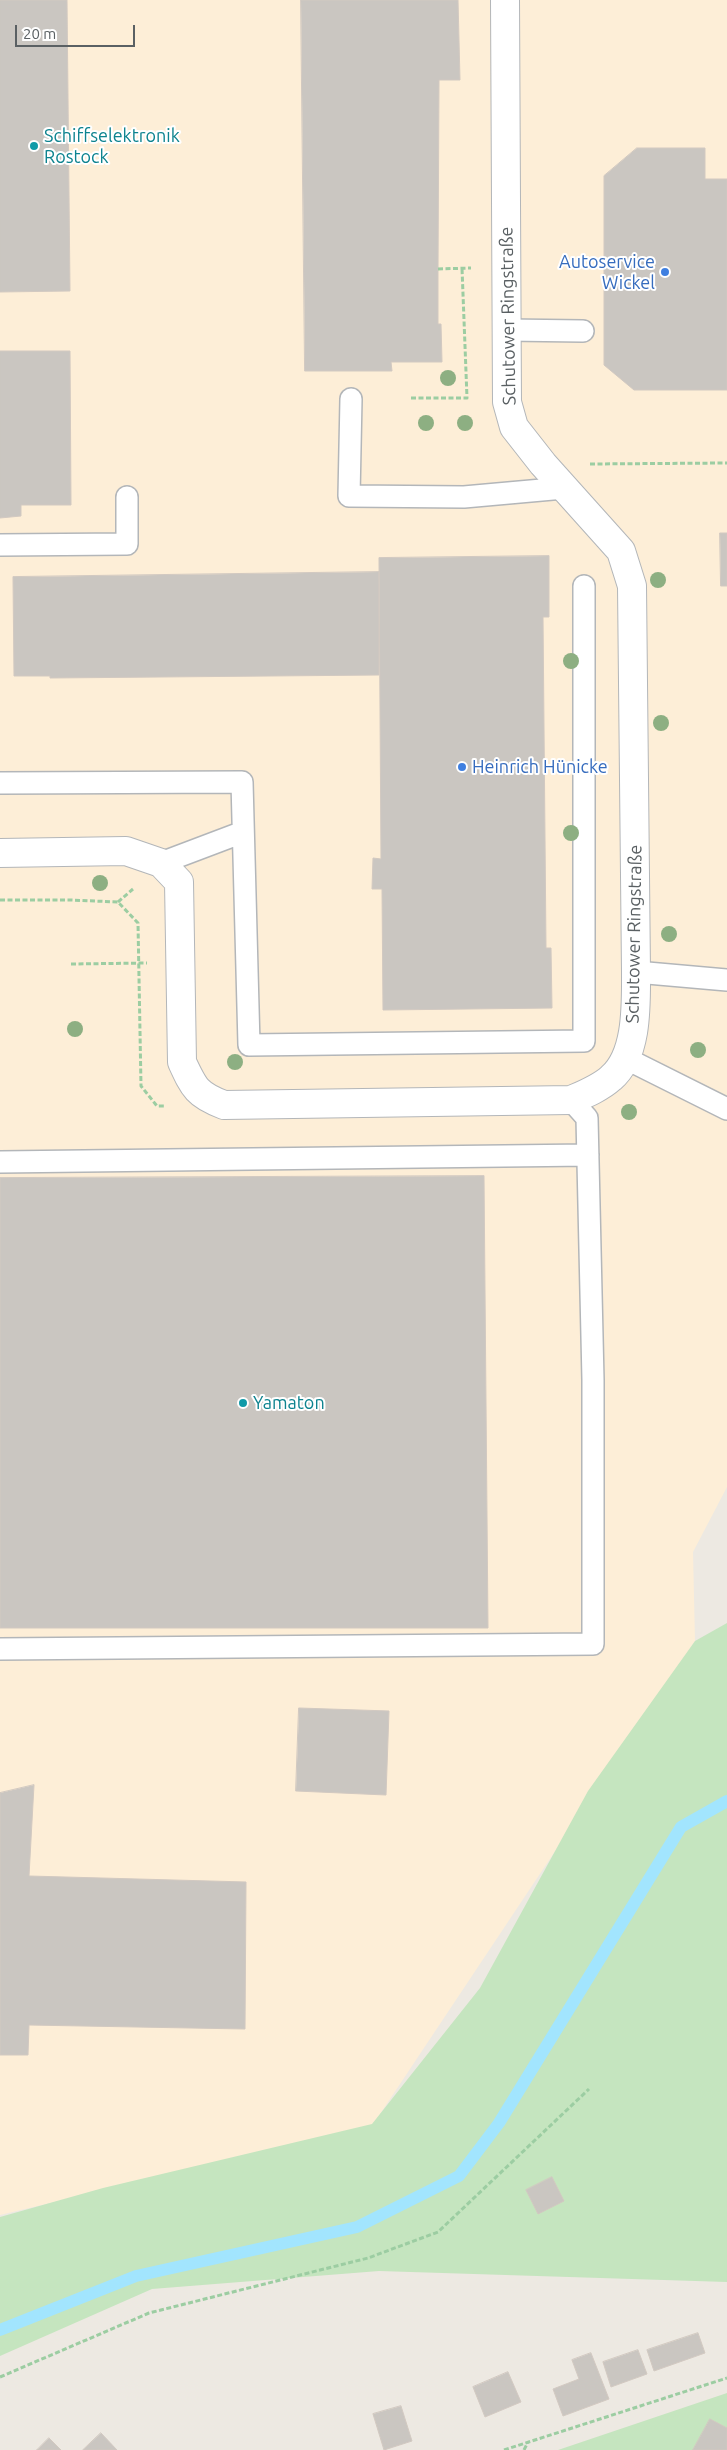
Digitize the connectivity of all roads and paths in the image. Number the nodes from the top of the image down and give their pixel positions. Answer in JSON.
{"nodes":[{"id":1,"x":506,"y":0,"type":"edge"},
{"id":2,"x":462,"y":268,"type":"dead end"},
{"id":3,"x":507,"y":330,"type":"junction"},
{"id":4,"x":583,"y":332,"type":"dead end"},
{"id":5,"x":411,"y":398,"type":"dead end"},
{"id":6,"x":351,"y":399,"type":"dead end"},
{"id":7,"x":727,"y":463,"type":"edge"},
{"id":8,"x":543,"y":464,"type":"junction"},
{"id":9,"x":564,"y":488,"type":"junction"},
{"id":10,"x":127,"y":498,"type":"dead end"},
{"id":11,"x":0,"y":545,"type":"edge"},
{"id":12,"x":584,"y":586,"type":"dead end"},
{"id":13,"x":0,"y":784,"type":"edge"},
{"id":14,"x":243,"y":832,"type":"junction"},
{"id":15,"x":0,"y":853,"type":"edge"},
{"id":16,"x":161,"y":863,"type":"junction"},
{"id":17,"x":0,"y":900,"type":"edge"},
{"id":18,"x":180,"y":963,"type":"junction"},
{"id":19,"x":71,"y":964,"type":"dead end"},
{"id":20,"x":138,"y":964,"type":"junction"},
{"id":21,"x":636,"y":972,"type":"junction"},
{"id":22,"x":727,"y":980,"type":"edge"},
{"id":23,"x":625,"y":1058,"type":"junction"},
{"id":24,"x":571,"y":1100,"type":"junction"},
{"id":25,"x":224,"y":1106,"type":"junction"},
{"id":26,"x":727,"y":1109,"type":"edge"},
{"id":27,"x":588,"y":1155,"type":"junction"},
{"id":28,"x":0,"y":1162,"type":"edge"},
{"id":29,"x":0,"y":1650,"type":"edge"},
{"id":30,"x":589,"y":2089,"type":"dead end"},
{"id":31,"x":0,"y":2377,"type":"edge"},
{"id":32,"x":727,"y":2378,"type":"edge"},
{"id":33,"x":529,"y":2442,"type":"junction"},
{"id":34,"x":504,"y":2450,"type":"edge"},
{"id":35,"x":524,"y":2450,"type":"edge"}],
"edges":[{"from":1,"to":3,"type":"street","name":"Schutower Ringstraße"},
{"from":2,"to":5,"type":"path"},
{"from":3,"to":4,"type":"lane"},
{"from":3,"to":8,"type":"street","name":"Schutower Ringstraße"},
{"from":6,"to":9,"type":"lane"},
{"from":7,"to":8,"type":"path"},
{"from":8,"to":9,"type":"street","name":"Schutower Ringstraße"},
{"from":9,"to":21,"type":"street","name":"Schutower Ringstraße"},
{"from":10,"to":11,"type":"lane"},
{"from":12,"to":14,"type":"lane"},
{"from":13,"to":14,"type":"lane"},
{"from":14,"to":16,"type":"lane"},
{"from":15,"to":16,"type":"street","name":"Schutower Ringstraße"},
{"from":16,"to":18,"type":"street","name":"Schutower Ringstraße"},
{"from":17,"to":20,"type":"path"},
{"from":18,"to":20,"type":"path"},
{"from":18,"to":25,"type":"street","name":"Schutower Ringstraße"},
{"from":19,"to":20,"type":"path"},
{"from":20,"to":25,"type":"path"},
{"from":21,"to":22,"type":"lane"},
{"from":21,"to":23,"type":"street","name":"Schutower Ringstraße"},
{"from":23,"to":24,"type":"street","name":"Schutower Ringstraße"},
{"from":23,"to":26,"type":"lane"},
{"from":24,"to":25,"type":"street","name":"Schutower Ringstraße"},
{"from":24,"to":27,"type":"lane"},
{"from":27,"to":28,"type":"lane"},
{"from":27,"to":29,"type":"lane"},
{"from":30,"to":31,"type":"path"},
{"from":32,"to":33,"type":"path"},
{"from":33,"to":34,"type":"path"},
{"from":33,"to":35,"type":"path"}]}
